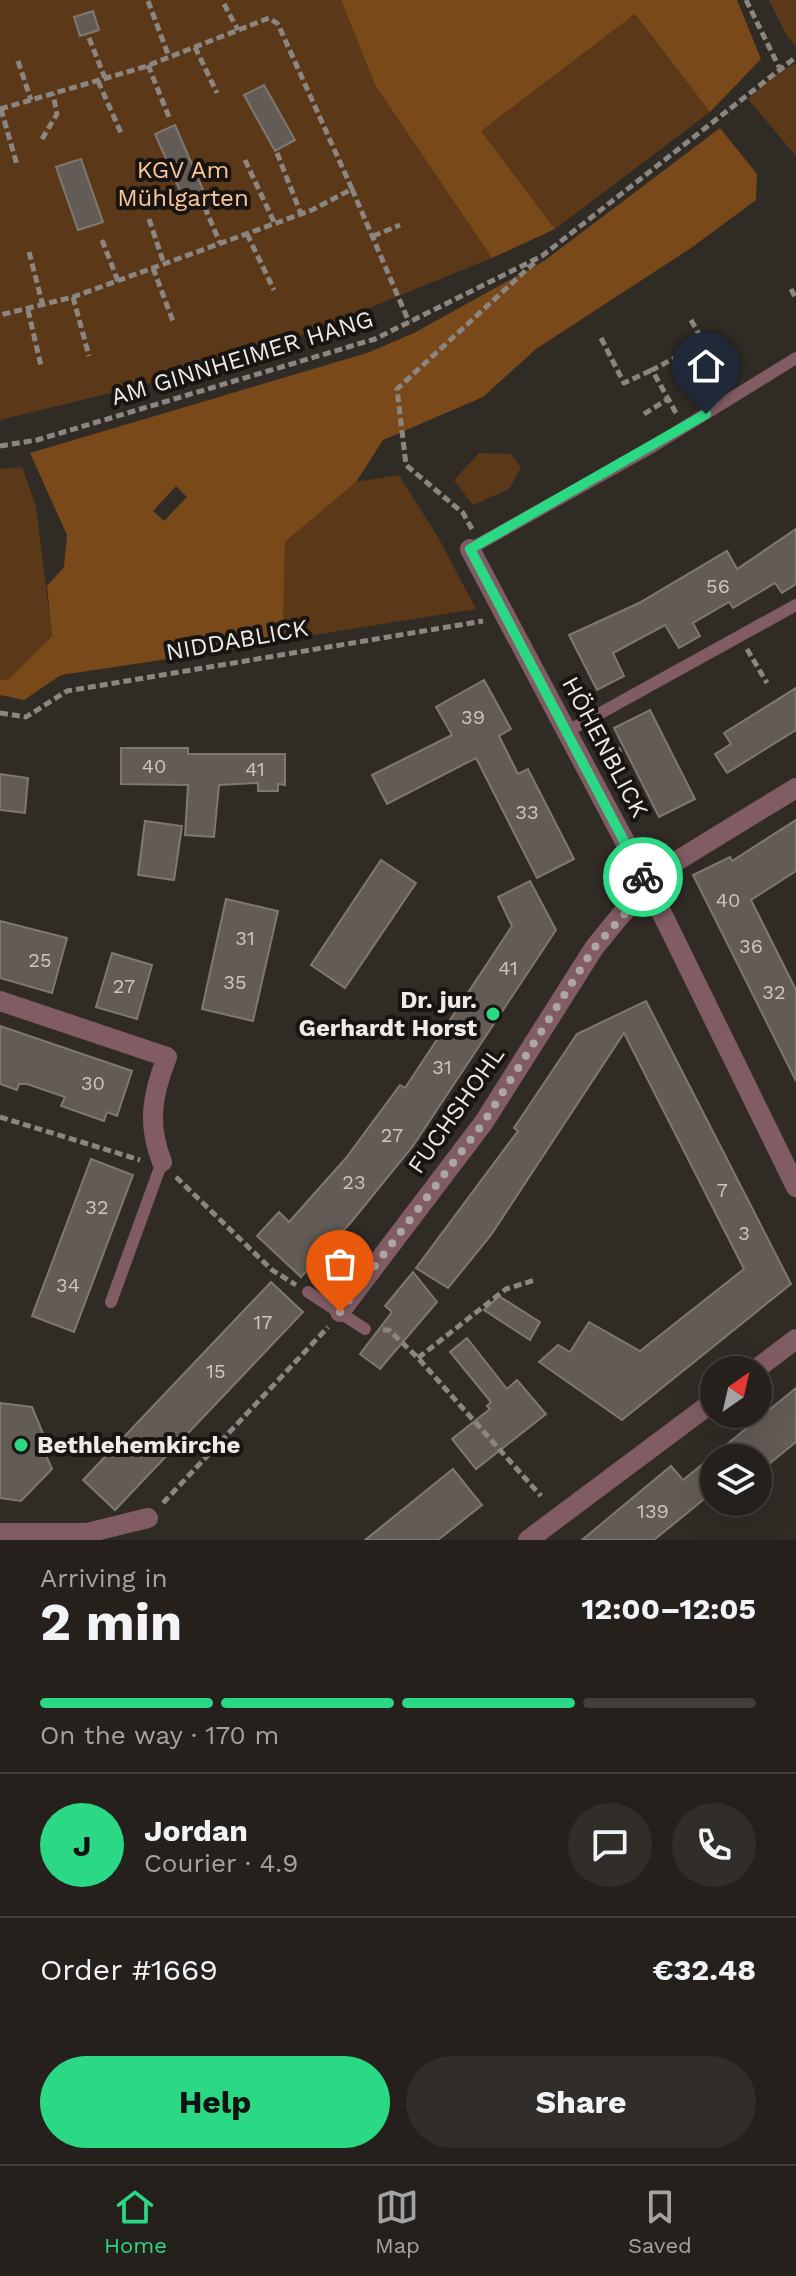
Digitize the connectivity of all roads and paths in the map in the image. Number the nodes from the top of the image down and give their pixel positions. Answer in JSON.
{"nodes":[{"id":1,"x":746,"y":0,"type":"edge"},
{"id":2,"x":148,"y":1,"type":"edge"},
{"id":3,"x":224,"y":4,"type":"dead end"},
{"id":4,"x":238,"y":30,"type":"junction"},
{"id":5,"x":89,"y":38,"type":"dead end"},
{"id":6,"x":195,"y":47,"type":"junction"},
{"id":7,"x":169,"y":57,"type":"junction"},
{"id":8,"x":796,"y":57,"type":"edge"},
{"id":9,"x":18,"y":61,"type":"dead end"},
{"id":10,"x":148,"y":65,"type":"junction"},
{"id":11,"x":779,"y":68,"type":"junction"},
{"id":12,"x":101,"y":80,"type":"junction"},
{"id":13,"x":217,"y":93,"type":"dead end"},
{"id":14,"x":53,"y":94,"type":"junction"},
{"id":15,"x":31,"y":100,"type":"junction"},
{"id":16,"x":1,"y":109,"type":"edge"},
{"id":17,"x":169,"y":117,"type":"dead end"},
{"id":18,"x":121,"y":133,"type":"dead end"},
{"id":19,"x":42,"y":139,"type":"dead end"},
{"id":20,"x":277,"y":153,"type":"dead end"},
{"id":21,"x":245,"y":160,"type":"dead end"},
{"id":22,"x":17,"y":165,"type":"dead end"},
{"id":23,"x":352,"y":189,"type":"junction"},
{"id":24,"x":200,"y":196,"type":"dead end"},
{"id":25,"x":301,"y":214,"type":"junction"},
{"id":26,"x":149,"y":219,"type":"dead end"},
{"id":27,"x":275,"y":224,"type":"junction"},
{"id":28,"x":400,"y":225,"type":"dead end"},
{"id":29,"x":247,"y":234,"type":"junction"},
{"id":30,"x":373,"y":236,"type":"junction"},
{"id":31,"x":102,"y":240,"type":"dead end"},
{"id":32,"x":220,"y":244,"type":"junction"},
{"id":33,"x":29,"y":252,"type":"dead end"},
{"id":34,"x":542,"y":256,"type":"junction"},
{"id":35,"x":164,"y":264,"type":"junction"},
{"id":36,"x":153,"y":268,"type":"junction"},
{"id":37,"x":118,"y":281,"type":"junction"},
{"id":38,"x":791,"y":289,"type":"dead end"},
{"id":39,"x":274,"y":290,"type":"dead end"},
{"id":40,"x":73,"y":297,"type":"junction"},
{"id":41,"x":796,"y":299,"type":"edge"},
{"id":42,"x":43,"y":306,"type":"junction"},
{"id":43,"x":28,"y":310,"type":"junction"},
{"id":44,"x":0,"y":315,"type":"edge"},
{"id":45,"x":691,"y":320,"type":"dead end"},
{"id":46,"x":409,"y":322,"type":"junction"},
{"id":47,"x":174,"y":324,"type":"dead end"},
{"id":48,"x":601,"y":338,"type":"dead end"},
{"id":49,"x":703,"y":343,"type":"junction"},
{"id":50,"x":89,"y":356,"type":"dead end"},
{"id":51,"x":796,"y":358,"type":"edge"},
{"id":52,"x":41,"y":366,"type":"dead end"},
{"id":53,"x":652,"y":370,"type":"junction"},
{"id":54,"x":724,"y":379,"type":"dead end"},
{"id":55,"x":668,"y":399,"type":"junction"},
{"id":56,"x":644,"y":414,"type":"dead end"},
{"id":57,"x":684,"y":428,"type":"junction"},
{"id":58,"x":0,"y":446,"type":"edge"},
{"id":59,"x":470,"y":549,"type":"junction"},
{"id":60,"x":796,"y":605,"type":"edge"},
{"id":61,"x":488,"y":620,"type":"dead end"},
{"id":62,"x":740,"y":636,"type":"junction"},
{"id":63,"x":767,"y":683,"type":"dead end"},
{"id":64,"x":0,"y":713,"type":"edge"},
{"id":65,"x":568,"y":731,"type":"junction"},
{"id":66,"x":621,"y":749,"type":"dead end"},
{"id":67,"x":607,"y":757,"type":"dead end"},
{"id":68,"x":796,"y":788,"type":"edge"},
{"id":69,"x":649,"y":887,"type":"junction"},
{"id":70,"x":0,"y":1001,"type":"edge"},
{"id":71,"x":0,"y":1117,"type":"edge"},
{"id":72,"x":162,"y":1162,"type":"junction"},
{"id":73,"x":796,"y":1187,"type":"edge"},
{"id":74,"x":535,"y":1280,"type":"dead end"},
{"id":75,"x":308,"y":1292,"type":"joint"},
{"id":76,"x":111,"y":1302,"type":"dead end"},
{"id":77,"x":340,"y":1312,"type":"junction"},
{"id":78,"x":365,"y":1329,"type":"joint"},
{"id":79,"x":322,"y":1335,"type":"dead end"},
{"id":80,"x":796,"y":1339,"type":"edge"},
{"id":81,"x":772,"y":1357,"type":"edge"},
{"id":82,"x":418,"y":1358,"type":"junction"},
{"id":83,"x":700,"y":1411,"type":"edge"},
{"id":84,"x":541,"y":1496,"type":"dead end"},
{"id":85,"x":148,"y":1518,"type":"joint"},
{"id":86,"x":0,"y":1533,"type":"edge"},
{"id":87,"x":528,"y":1540,"type":"edge"}],
"edges":[{"from":1,"to":11,"type":"path"},
{"from":2,"to":7,"type":"path"},
{"from":3,"to":4,"type":"path"},
{"from":4,"to":6,"type":"path"},
{"from":4,"to":23,"type":"path"},
{"from":5,"to":12,"type":"path"},
{"from":6,"to":7,"type":"path"},
{"from":6,"to":13,"type":"path"},
{"from":7,"to":10,"type":"path"},
{"from":8,"to":11,"type":"path","name":"AM GINNHEIMER HANG"},
{"from":9,"to":15,"type":"path"},
{"from":10,"to":12,"type":"path"},
{"from":10,"to":17,"type":"path"},
{"from":11,"to":34,"type":"path","name":"AM GINNHEIMER HANG"},
{"from":12,"to":14,"type":"path"},
{"from":12,"to":18,"type":"path"},
{"from":14,"to":15,"type":"path"},
{"from":14,"to":19,"type":"path"},
{"from":15,"to":16,"type":"path"},
{"from":16,"to":22,"type":"path"},
{"from":20,"to":25,"type":"path"},
{"from":21,"to":27,"type":"path"},
{"from":23,"to":25,"type":"path"},
{"from":23,"to":30,"type":"path"},
{"from":24,"to":32,"type":"path"},
{"from":25,"to":27,"type":"path"},
{"from":26,"to":35,"type":"path"},
{"from":27,"to":29,"type":"path"},
{"from":28,"to":30,"type":"path"},
{"from":29,"to":32,"type":"path"},
{"from":29,"to":39,"type":"path"},
{"from":30,"to":46,"type":"path"},
{"from":31,"to":37,"type":"path"},
{"from":32,"to":35,"type":"path"},
{"from":33,"to":42,"type":"path"},
{"from":34,"to":46,"type":"path","name":"AM GINNHEIMER HANG"},
{"from":34,"to":59,"type":"path"},
{"from":35,"to":36,"type":"path"},
{"from":36,"to":37,"type":"path"},
{"from":36,"to":47,"type":"path"},
{"from":37,"to":40,"type":"path"},
{"from":38,"to":41,"type":"path"},
{"from":40,"to":42,"type":"path"},
{"from":40,"to":50,"type":"path"},
{"from":42,"to":43,"type":"path"},
{"from":43,"to":44,"type":"path"},
{"from":43,"to":52,"type":"path"},
{"from":45,"to":49,"type":"path"},
{"from":46,"to":58,"type":"path","name":"AM GINNHEIMER HANG"},
{"from":48,"to":53,"type":"path"},
{"from":49,"to":53,"type":"path"},
{"from":49,"to":54,"type":"path"},
{"from":51,"to":57,"type":"lane"},
{"from":53,"to":55,"type":"path"},
{"from":55,"to":56,"type":"path"},
{"from":55,"to":57,"type":"path"},
{"from":57,"to":59,"type":"lane"},
{"from":59,"to":65,"type":"street","name":"HÖHENBLICK"},
{"from":60,"to":62,"type":"lane"},
{"from":61,"to":64,"type":"path","name":"NIDDABLICK"},
{"from":62,"to":63,"type":"path"},
{"from":62,"to":65,"type":"lane"},
{"from":65,"to":69,"type":"street","name":"HÖHENBLICK"},
{"from":66,"to":67,"type":"path"},
{"from":68,"to":69,"type":"street","name":"FUCHSHOHL"},
{"from":69,"to":73,"type":"street","name":"HÖHENBLICK"},
{"from":69,"to":77,"type":"street","name":"FUCHSHOHL"},
{"from":70,"to":72,"type":"street"},
{"from":71,"to":72,"type":"path"},
{"from":72,"to":75,"type":"path"},
{"from":72,"to":76,"type":"lane"},
{"from":74,"to":82,"type":"path"},
{"from":75,"to":77,"type":"lane"},
{"from":77,"to":78,"type":"lane"},
{"from":78,"to":82,"type":"path"},
{"from":79,"to":85,"type":"path"},
{"from":80,"to":81,"type":"street"},
{"from":82,"to":84,"type":"path"},
{"from":83,"to":87,"type":"street"},
{"from":85,"to":86,"type":"street"}]}
